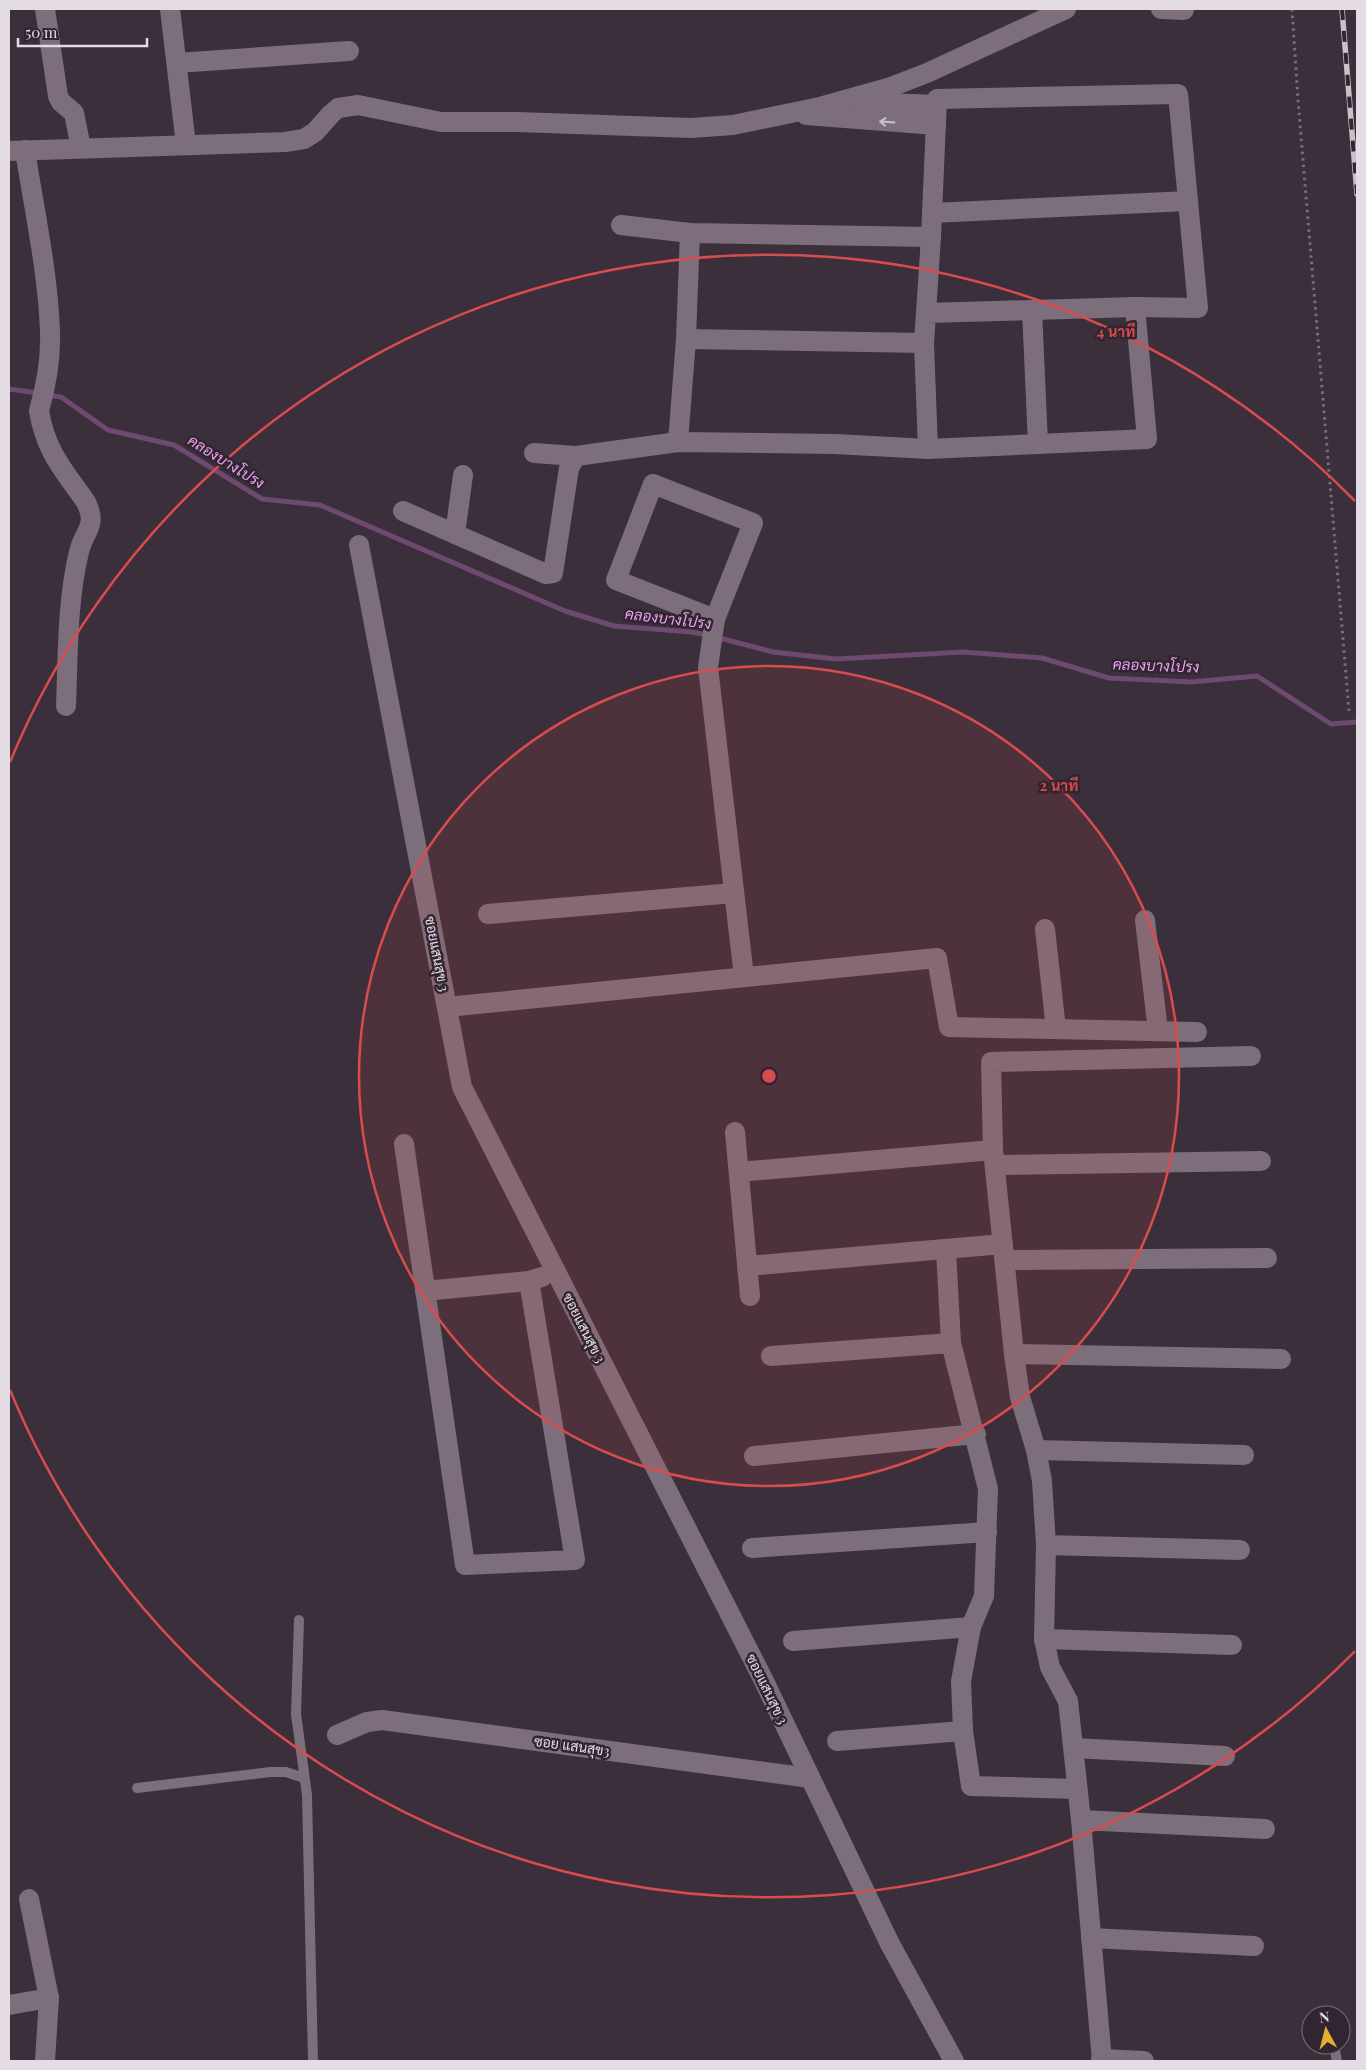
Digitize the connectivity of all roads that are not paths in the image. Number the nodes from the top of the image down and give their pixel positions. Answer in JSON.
{"nodes":[{"id":1,"x":45,"y":9,"type":"edge"},
{"id":2,"x":170,"y":9,"type":"edge"},
{"id":3,"x":1066,"y":9,"type":"edge"},
{"id":4,"x":1161,"y":9,"type":"edge"},
{"id":5,"x":1184,"y":10,"type":"edge"},
{"id":6,"x":349,"y":51,"type":"dead end"},
{"id":7,"x":177,"y":63,"type":"junction"},
{"id":8,"x":838,"y":102,"type":"junction"},
{"id":9,"x":937,"y":104,"type":"junction"},
{"id":10,"x":786,"y":114,"type":"junction"},
{"id":11,"x":936,"y":125,"type":"junction"},
{"id":12,"x":186,"y":145,"type":"junction"},
{"id":13,"x":81,"y":148,"type":"junction"},
{"id":14,"x":17,"y":150,"type":"edge"},
{"id":15,"x":1188,"y":201,"type":"junction"},
{"id":16,"x":932,"y":212,"type":"junction"},
{"id":17,"x":621,"y":225,"type":"dead end"},
{"id":18,"x":690,"y":233,"type":"junction"},
{"id":19,"x":931,"y":237,"type":"junction"},
{"id":20,"x":1135,"y":307,"type":"junction"},
{"id":21,"x":1032,"y":310,"type":"junction"},
{"id":22,"x":926,"y":313,"type":"junction"},
{"id":23,"x":686,"y":339,"type":"junction"},
{"id":24,"x":924,"y":343,"type":"junction"},
{"id":25,"x":678,"y":442,"type":"junction"},
{"id":26,"x":1038,"y":444,"type":"junction"},
{"id":27,"x":928,"y":449,"type":"junction"},
{"id":28,"x":534,"y":453,"type":"dead end"},
{"id":29,"x":576,"y":456,"type":"junction"},
{"id":30,"x":463,"y":475,"type":"dead end"},
{"id":31,"x":403,"y":511,"type":"dead end"},
{"id":32,"x":455,"y":534,"type":"junction"},
{"id":33,"x":359,"y":545,"type":"dead end"},
{"id":34,"x":714,"y":622,"type":"junction"},
{"id":35,"x":66,"y":706,"type":"dead end"},
{"id":36,"x":734,"y":893,"type":"junction"},
{"id":37,"x":488,"y":914,"type":"dead end"},
{"id":38,"x":1145,"y":920,"type":"dead end"},
{"id":39,"x":1045,"y":929,"type":"dead end"},
{"id":40,"x":744,"y":977,"type":"junction"},
{"id":41,"x":447,"y":1007,"type":"junction"},
{"id":42,"x":1056,"y":1029,"type":"junction"},
{"id":43,"x":1158,"y":1031,"type":"junction"},
{"id":44,"x":1197,"y":1032,"type":"dead end"},
{"id":45,"x":1251,"y":1056,"type":"dead end"},
{"id":46,"x":735,"y":1132,"type":"dead end"},
{"id":47,"x":404,"y":1144,"type":"dead end"},
{"id":48,"x":994,"y":1157,"type":"junction"},
{"id":49,"x":1261,"y":1161,"type":"dead end"},
{"id":50,"x":738,"y":1172,"type":"junction"},
{"id":51,"x":946,"y":1250,"type":"junction"},
{"id":52,"x":1004,"y":1252,"type":"junction"},
{"id":53,"x":1267,"y":1258,"type":"dead end"},
{"id":54,"x":747,"y":1266,"type":"junction"},
{"id":55,"x":557,"y":1273,"type":"junction"},
{"id":56,"x":529,"y":1281,"type":"junction"},
{"id":57,"x":425,"y":1290,"type":"junction"},
{"id":58,"x":750,"y":1296,"type":"dead end"},
{"id":59,"x":951,"y":1343,"type":"junction"},
{"id":60,"x":1014,"y":1354,"type":"junction"},
{"id":61,"x":771,"y":1356,"type":"dead end"},
{"id":62,"x":1282,"y":1359,"type":"dead end"},
{"id":63,"x":976,"y":1434,"type":"junction"},
{"id":64,"x":1036,"y":1450,"type":"junction"},
{"id":65,"x":1244,"y":1455,"type":"dead end"},
{"id":66,"x":754,"y":1456,"type":"dead end"},
{"id":67,"x":987,"y":1532,"type":"junction"},
{"id":68,"x":1046,"y":1545,"type":"junction"},
{"id":69,"x":752,"y":1548,"type":"dead end"},
{"id":70,"x":1240,"y":1550,"type":"dead end"},
{"id":71,"x":300,"y":1620,"type":"dead end"},
{"id":72,"x":971,"y":1627,"type":"junction"},
{"id":73,"x":1044,"y":1639,"type":"junction"},
{"id":74,"x":793,"y":1641,"type":"dead end"},
{"id":75,"x":1232,"y":1645,"type":"dead end"},
{"id":76,"x":963,"y":1731,"type":"junction"},
{"id":77,"x":337,"y":1736,"type":"dead end"},
{"id":78,"x":837,"y":1741,"type":"dead end"},
{"id":79,"x":1074,"y":1748,"type":"junction"},
{"id":80,"x":1225,"y":1756,"type":"dead end"},
{"id":81,"x":304,"y":1778,"type":"junction"},
{"id":82,"x":810,"y":1778,"type":"junction"},
{"id":83,"x":137,"y":1788,"type":"dead end"},
{"id":84,"x":1077,"y":1789,"type":"junction"},
{"id":85,"x":1081,"y":1820,"type":"junction"},
{"id":86,"x":1265,"y":1829,"type":"dead end"},
{"id":87,"x":29,"y":1899,"type":"dead end"},
{"id":88,"x":1091,"y":1938,"type":"junction"},
{"id":89,"x":1254,"y":1946,"type":"dead end"},
{"id":90,"x":49,"y":1998,"type":"junction"},
{"id":91,"x":9,"y":2005,"type":"edge"},
{"id":92,"x":1102,"y":2060,"type":"edge"},
{"id":93,"x":45,"y":2061,"type":"edge"},
{"id":94,"x":313,"y":2061,"type":"edge"},
{"id":95,"x":954,"y":2061,"type":"edge"},
{"id":96,"x":1144,"y":2061,"type":"edge"}],
"edges":[{"from":1,"to":13,"type":"street"},
{"from":2,"to":7,"type":"street"},
{"from":3,"to":8,"type":"street"},
{"from":4,"to":5,"type":"street"},
{"from":6,"to":7,"type":"street"},
{"from":7,"to":12,"type":"street"},
{"from":8,"to":9,"type":"street"},
{"from":8,"to":10,"type":"street"},
{"from":9,"to":11,"type":"street"},
{"from":9,"to":15,"type":"street"},
{"from":11,"to":10,"type":"street","one_way":true},
{"from":10,"to":12,"type":"street"},
{"from":11,"to":16,"type":"street"},
{"from":12,"to":13,"type":"street"},
{"from":13,"to":14,"type":"street"},
{"from":14,"to":35,"type":"street"},
{"from":15,"to":16,"type":"street"},
{"from":15,"to":20,"type":"street"},
{"from":16,"to":19,"type":"street"},
{"from":17,"to":18,"type":"street"},
{"from":18,"to":19,"type":"street"},
{"from":18,"to":23,"type":"street"},
{"from":19,"to":22,"type":"street"},
{"from":20,"to":21,"type":"street"},
{"from":20,"to":26,"type":"street"},
{"from":21,"to":22,"type":"street"},
{"from":21,"to":26,"type":"street"},
{"from":22,"to":24,"type":"street"},
{"from":23,"to":24,"type":"street"},
{"from":23,"to":25,"type":"street"},
{"from":24,"to":27,"type":"street"},
{"from":25,"to":27,"type":"street"},
{"from":25,"to":29,"type":"street"},
{"from":26,"to":27,"type":"street"},
{"from":28,"to":29,"type":"street"},
{"from":29,"to":32,"type":"street"},
{"from":30,"to":32,"type":"street"},
{"from":31,"to":32,"type":"street"},
{"from":33,"to":41,"type":"street","name":"ซอยแสนสุข 3"},
{"from":34,"to":34,"type":"street"},
{"from":34,"to":36,"type":"street"},
{"from":36,"to":37,"type":"street"},
{"from":36,"to":40,"type":"street"},
{"from":38,"to":43,"type":"street"},
{"from":39,"to":42,"type":"street"},
{"from":40,"to":41,"type":"street"},
{"from":40,"to":42,"type":"street"},
{"from":41,"to":55,"type":"street","name":"ซอยแสนสุข 3"},
{"from":42,"to":43,"type":"street"},
{"from":43,"to":44,"type":"street"},
{"from":45,"to":48,"type":"street"},
{"from":46,"to":50,"type":"street"},
{"from":47,"to":57,"type":"street"},
{"from":48,"to":49,"type":"street"},
{"from":48,"to":50,"type":"street"},
{"from":48,"to":52,"type":"street"},
{"from":50,"to":54,"type":"street"},
{"from":51,"to":52,"type":"street"},
{"from":51,"to":54,"type":"street"},
{"from":51,"to":59,"type":"street"},
{"from":52,"to":53,"type":"street"},
{"from":52,"to":60,"type":"street"},
{"from":54,"to":58,"type":"street"},
{"from":55,"to":56,"type":"street"},
{"from":55,"to":82,"type":"street","name":"ซอยแสนสุข 3"},
{"from":56,"to":57,"type":"street"},
{"from":56,"to":57,"type":"street"},
{"from":59,"to":61,"type":"street"},
{"from":59,"to":63,"type":"street"},
{"from":60,"to":62,"type":"street"},
{"from":60,"to":64,"type":"street"},
{"from":63,"to":66,"type":"street"},
{"from":63,"to":67,"type":"street"},
{"from":64,"to":65,"type":"street"},
{"from":64,"to":68,"type":"street"},
{"from":67,"to":69,"type":"street"},
{"from":67,"to":72,"type":"street"},
{"from":68,"to":70,"type":"street"},
{"from":68,"to":73,"type":"street"},
{"from":71,"to":81,"type":"lane"},
{"from":72,"to":74,"type":"street"},
{"from":72,"to":76,"type":"street"},
{"from":73,"to":75,"type":"street"},
{"from":73,"to":79,"type":"street"},
{"from":76,"to":78,"type":"street"},
{"from":76,"to":84,"type":"street"},
{"from":77,"to":82,"type":"street","name":"ซอย แสนสุข3"},
{"from":79,"to":80,"type":"street"},
{"from":79,"to":84,"type":"street"},
{"from":81,"to":83,"type":"lane"},
{"from":81,"to":94,"type":"lane"},
{"from":82,"to":95,"type":"street","name":"ซอยแสนสุข 3"},
{"from":84,"to":85,"type":"street"},
{"from":85,"to":86,"type":"street"},
{"from":85,"to":88,"type":"street"},
{"from":87,"to":90,"type":"street"},
{"from":88,"to":89,"type":"street"},
{"from":88,"to":92,"type":"street"},
{"from":90,"to":91,"type":"street"},
{"from":90,"to":93,"type":"street"},
{"from":92,"to":96,"type":"street"}]}
